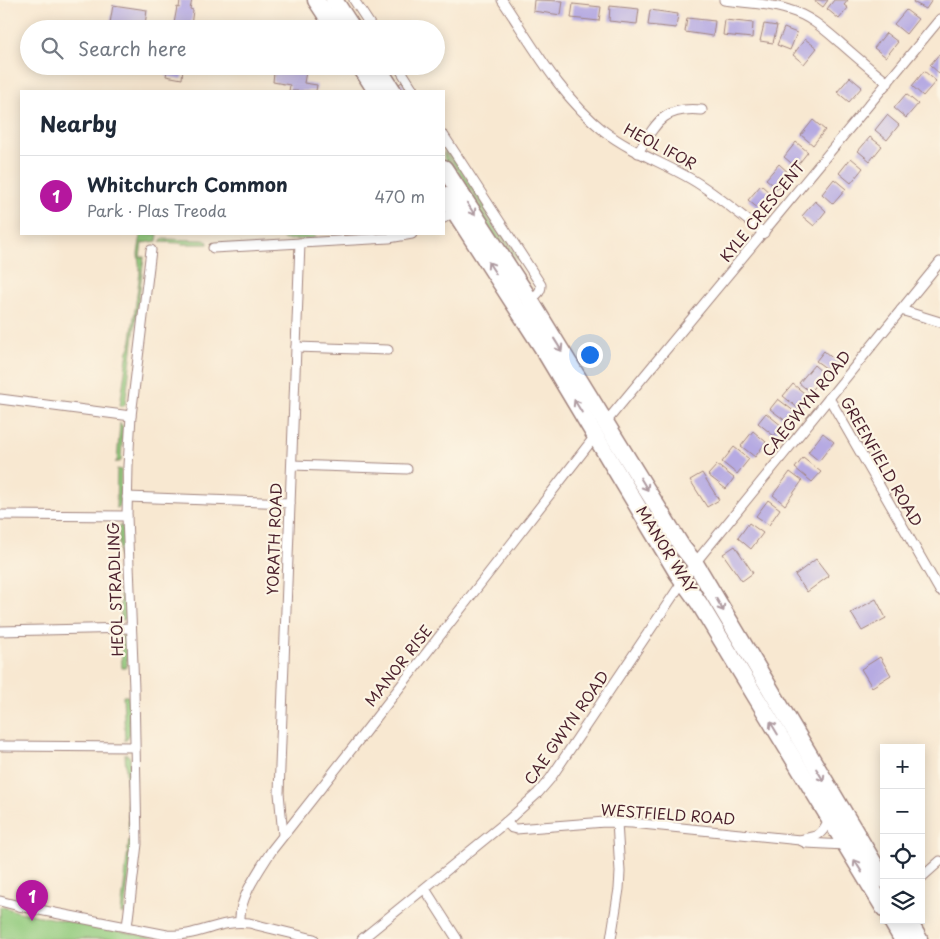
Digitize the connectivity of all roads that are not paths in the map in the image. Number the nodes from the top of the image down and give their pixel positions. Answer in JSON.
{"nodes":[{"id":1,"x":316,"y":0,"type":"edge"},
{"id":2,"x":354,"y":0,"type":"edge"},
{"id":3,"x":502,"y":0,"type":"edge"},
{"id":4,"x":724,"y":0,"type":"edge"},
{"id":5,"x":337,"y":1,"type":"edge"},
{"id":6,"x":329,"y":20,"type":"edge"},
{"id":7,"x":347,"y":20,"type":"edge"},
{"id":8,"x":367,"y":20,"type":"edge"},
{"id":9,"x":940,"y":20,"type":"edge"},
{"id":10,"x":366,"y":75,"type":"edge"},
{"id":11,"x":383,"y":75,"type":"edge"},
{"id":12,"x":404,"y":75,"type":"edge"},
{"id":13,"x":888,"y":83,"type":"junction"},
{"id":14,"x":375,"y":90,"type":"edge"},
{"id":15,"x":392,"y":90,"type":"edge"},
{"id":16,"x":413,"y":90,"type":"edge"},
{"id":17,"x":702,"y":110,"type":"dead end"},
{"id":18,"x":445,"y":138,"type":"edge"},
{"id":19,"x":638,"y":153,"type":"junction"},
{"id":20,"x":445,"y":170,"type":"edge"},
{"id":21,"x":445,"y":199,"type":"edge"},
{"id":22,"x":449,"y":214,"type":"edge"},
{"id":23,"x":764,"y":234,"type":"junction"},
{"id":24,"x":406,"y":235,"type":"edge"},
{"id":25,"x":300,"y":244,"type":"junction"},
{"id":26,"x":213,"y":248,"type":"dead end"},
{"id":27,"x":151,"y":250,"type":"dead end"},
{"id":28,"x":940,"y":262,"type":"edge"},
{"id":29,"x":530,"y":300,"type":"junction"},
{"id":30,"x":901,"y":310,"type":"junction"},
{"id":31,"x":940,"y":322,"type":"edge"},
{"id":32,"x":296,"y":347,"type":"junction"},
{"id":33,"x":388,"y":350,"type":"dead end"},
{"id":34,"x":829,"y":398,"type":"junction"},
{"id":35,"x":0,"y":399,"type":"edge"},
{"id":36,"x":131,"y":416,"type":"junction"},
{"id":37,"x":606,"y":422,"type":"junction"},
{"id":38,"x":596,"y":435,"type":"junction"},
{"id":39,"x":292,"y":465,"type":"junction"},
{"id":40,"x":407,"y":470,"type":"dead end"},
{"id":41,"x":127,"y":497,"type":"junction"},
{"id":42,"x":290,"y":503,"type":"junction"},
{"id":43,"x":0,"y":515,"type":"edge"},
{"id":44,"x":127,"y":516,"type":"junction"},
{"id":45,"x":695,"y":563,"type":"junction"},
{"id":46,"x":683,"y":581,"type":"junction"},
{"id":47,"x":940,"y":591,"type":"edge"},
{"id":48,"x":131,"y":628,"type":"junction"},
{"id":49,"x":0,"y":631,"type":"edge"},
{"id":50,"x":0,"y":746,"type":"edge"},
{"id":51,"x":134,"y":746,"type":"junction"},
{"id":52,"x":829,"y":818,"type":"junction"},
{"id":53,"x":506,"y":822,"type":"junction"},
{"id":54,"x":617,"y":822,"type":"junction"},
{"id":55,"x":283,"y":835,"type":"junction"},
{"id":56,"x":800,"y":840,"type":"junction"},
{"id":57,"x":845,"y":845,"type":"junction"},
{"id":58,"x":940,"y":861,"type":"edge"},
{"id":59,"x":925,"y":874,"type":"edge"},
{"id":60,"x":883,"y":879,"type":"edge"},
{"id":61,"x":425,"y":889,"type":"junction"},
{"id":62,"x":0,"y":901,"type":"edge"},
{"id":63,"x":880,"y":902,"type":"edge"},
{"id":64,"x":240,"y":922,"type":"junction"},
{"id":65,"x":893,"y":924,"type":"edge"},
{"id":66,"x":910,"y":924,"type":"edge"},
{"id":67,"x":127,"y":927,"type":"junction"},
{"id":68,"x":314,"y":939,"type":"edge"},
{"id":69,"x":362,"y":939,"type":"edge"},
{"id":70,"x":457,"y":939,"type":"edge"},
{"id":71,"x":611,"y":939,"type":"edge"},
{"id":72,"x":902,"y":939,"type":"edge"},
{"id":73,"x":919,"y":939,"type":"edge"}],
"edges":[{"from":1,"to":6,"type":"highway"},
{"from":2,"to":8,"type":"street"},
{"from":3,"to":19,"type":"street","name":"HEOL IFOR"},
{"from":4,"to":13,"type":"street"},
{"from":5,"to":7,"type":"highway"},
{"from":9,"to":13,"type":"street","name":"KYLE CRESCENT"},
{"from":10,"to":14,"type":"highway"},
{"from":11,"to":15,"type":"highway"},
{"from":12,"to":16,"type":"street"},
{"from":13,"to":23,"type":"street","name":"KYLE CRESCENT"},
{"from":17,"to":19,"type":"street"},
{"from":18,"to":29,"type":"street"},
{"from":19,"to":23,"type":"street","name":"HEOL IFOR"},
{"from":20,"to":29,"type":"highway","name":"MANOR WAY","one_way":true},
{"from":21,"to":22,"type":"highway","name":"MANOR WAY"},
{"from":38,"to":22,"type":"highway","name":"MANOR WAY","one_way":true},
{"from":23,"to":37,"type":"street","name":"KYLE CRESCENT"},
{"from":24,"to":25,"type":"street"},
{"from":25,"to":26,"type":"street"},
{"from":25,"to":32,"type":"street","name":"YORATH ROAD"},
{"from":27,"to":36,"type":"street","name":"HEOL STRADLING"},
{"from":28,"to":30,"type":"street","name":"CAEGWYN ROAD"},
{"from":29,"to":37,"type":"highway","name":"MANOR WAY","one_way":true},
{"from":30,"to":31,"type":"street"},
{"from":30,"to":34,"type":"street","name":"CAEGWYN ROAD"},
{"from":32,"to":33,"type":"street"},
{"from":32,"to":39,"type":"street","name":"YORATH ROAD"},
{"from":34,"to":45,"type":"street","name":"CAEGWYN ROAD"},
{"from":34,"to":47,"type":"street","name":"GREENFIELD ROAD"},
{"from":35,"to":36,"type":"street"},
{"from":36,"to":41,"type":"street","name":"HEOL STRADLING"},
{"from":37,"to":45,"type":"highway","name":"MANOR WAY","one_way":true},
{"from":38,"to":46,"type":"highway","name":"MANOR WAY"},
{"from":38,"to":55,"type":"street","name":"MANOR RISE"},
{"from":39,"to":40,"type":"street"},
{"from":39,"to":42,"type":"street","name":"YORATH ROAD"},
{"from":41,"to":42,"type":"street"},
{"from":41,"to":44,"type":"street","name":"HEOL STRADLING"},
{"from":42,"to":55,"type":"street","name":"YORATH ROAD"},
{"from":43,"to":44,"type":"street"},
{"from":44,"to":48,"type":"street","name":"HEOL STRADLING"},
{"from":45,"to":46,"type":"street","name":"CAE GWYN ROAD"},
{"from":45,"to":60,"type":"highway","name":"MANOR WAY","one_way":true},
{"from":52,"to":46,"type":"highway","name":"MANOR WAY","one_way":true},
{"from":46,"to":53,"type":"street","name":"CAE GWYN ROAD"},
{"from":48,"to":49,"type":"street"},
{"from":48,"to":51,"type":"street","name":"HEOL STRADLING"},
{"from":50,"to":51,"type":"street"},
{"from":51,"to":67,"type":"street","name":"HEOL STRADLING"},
{"from":52,"to":56,"type":"street","name":"WESTFIELD ROAD"},
{"from":52,"to":57,"type":"highway","name":"MANOR WAY"},
{"from":53,"to":54,"type":"street","name":"WESTFIELD ROAD"},
{"from":53,"to":61,"type":"street","name":"CAE GWYN ROAD"},
{"from":54,"to":56,"type":"street","name":"WESTFIELD ROAD"},
{"from":54,"to":71,"type":"street"},
{"from":55,"to":64,"type":"street","name":"MANOR RISE"},
{"from":56,"to":57,"type":"street","name":"WESTFIELD ROAD"},
{"from":63,"to":57,"type":"highway","name":"MANOR WAY","one_way":true},
{"from":58,"to":59,"type":"street"},
{"from":61,"to":69,"type":"street","name":"CAE GWYN ROAD"},
{"from":61,"to":70,"type":"street"},
{"from":62,"to":67,"type":"street"},
{"from":64,"to":67,"type":"street"},
{"from":64,"to":68,"type":"street"},
{"from":65,"to":72,"type":"highway"},
{"from":66,"to":73,"type":"highway"}]}
